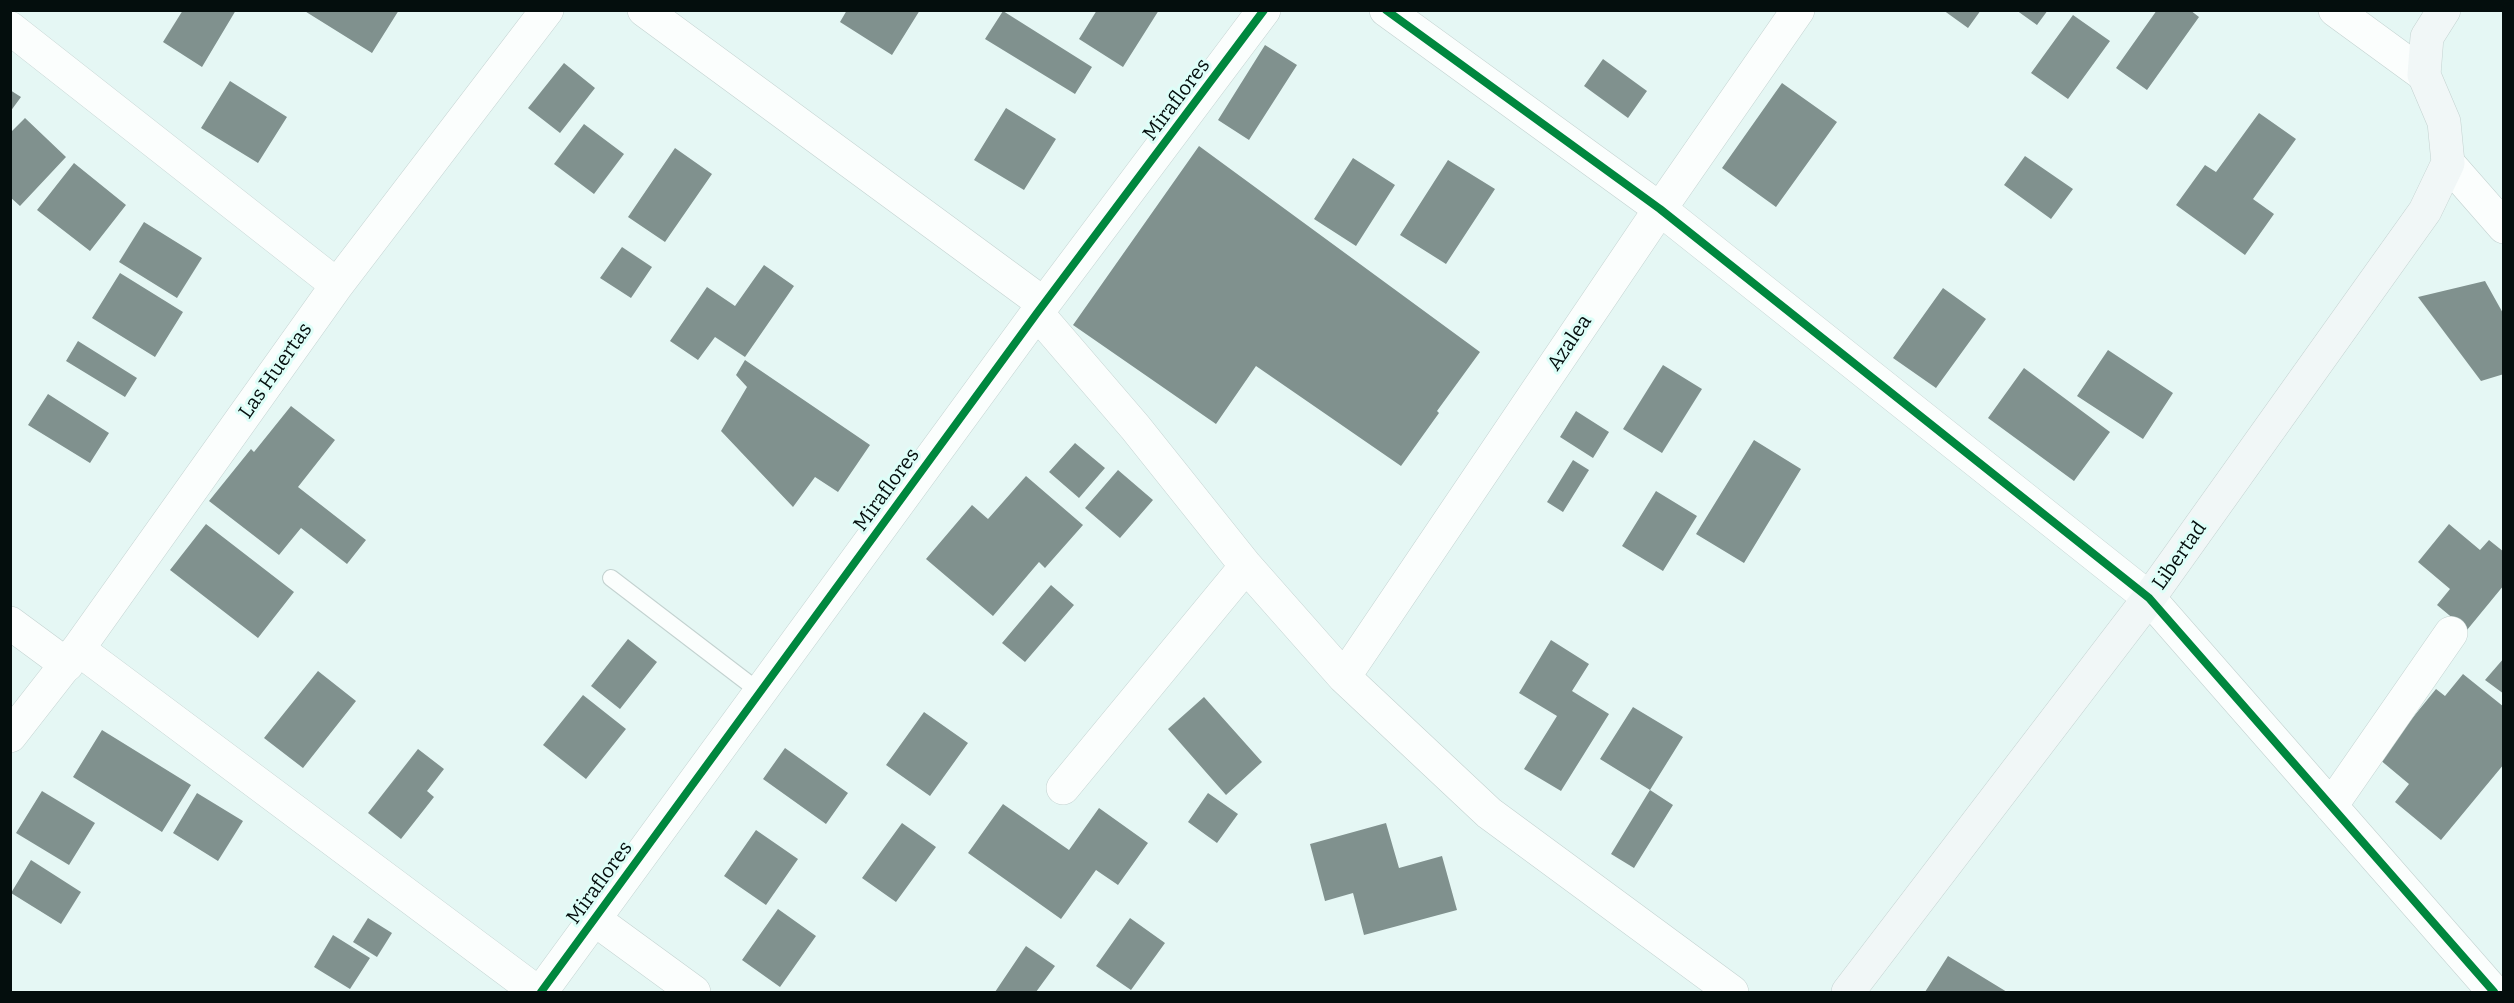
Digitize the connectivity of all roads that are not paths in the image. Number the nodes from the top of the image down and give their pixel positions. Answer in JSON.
{"nodes":[{"id":1,"x":547,"y":10,"type":"edge"},
{"id":2,"x":644,"y":10,"type":"edge"},
{"id":3,"x":1264,"y":10,"type":"edge"},
{"id":4,"x":1386,"y":10,"type":"edge"},
{"id":5,"x":1798,"y":10,"type":"edge"},
{"id":6,"x":2335,"y":10,"type":"edge"},
{"id":7,"x":2444,"y":10,"type":"edge"},
{"id":8,"x":10,"y":28,"type":"edge"},
{"id":9,"x":2424,"y":75,"type":"junction"},
{"id":10,"x":2448,"y":163,"type":"junction"},
{"id":11,"x":1660,"y":209,"type":"junction"},
{"id":12,"x":2504,"y":227,"type":"edge"},
{"id":13,"x":337,"y":285,"type":"junction"},
{"id":14,"x":1040,"y":308,"type":"junction"},
{"id":15,"x":1246,"y":566,"type":"junction"},
{"id":16,"x":611,"y":578,"type":"dead end"},
{"id":17,"x":2149,"y":598,"type":"junction"},
{"id":18,"x":10,"y":623,"type":"edge"},
{"id":19,"x":2451,"y":633,"type":"dead end"},
{"id":20,"x":73,"y":657,"type":"junction"},
{"id":21,"x":1344,"y":677,"type":"junction"},
{"id":22,"x":760,"y":692,"type":"junction"},
{"id":23,"x":10,"y":736,"type":"edge"},
{"id":24,"x":1063,"y":788,"type":"dead end"},
{"id":25,"x":2331,"y":806,"type":"junction"},
{"id":26,"x":594,"y":919,"type":"junction"},
{"id":27,"x":539,"y":993,"type":"edge"},
{"id":28,"x":694,"y":993,"type":"edge"},
{"id":29,"x":1732,"y":993,"type":"edge"},
{"id":30,"x":1848,"y":993,"type":"edge"},
{"id":31,"x":2494,"y":993,"type":"edge"}],
"edges":[{"from":1,"to":13,"type":"street","name":"Las Huertas"},
{"from":2,"to":14,"type":"street"},
{"from":3,"to":14,"type":"street","name":"Miraflores"},
{"from":4,"to":11,"type":"street"},
{"from":5,"to":11,"type":"street","name":"Azalea"},
{"from":6,"to":9,"type":"street"},
{"from":7,"to":9,"type":"main road"},
{"from":8,"to":13,"type":"street"},
{"from":9,"to":10,"type":"main road"},
{"from":10,"to":12,"type":"street"},
{"from":10,"to":17,"type":"main road","name":"Libertad"},
{"from":11,"to":17,"type":"street"},
{"from":11,"to":21,"type":"street","name":"Azalea"},
{"from":13,"to":20,"type":"street","name":"Las Huertas"},
{"from":14,"to":15,"type":"street"},
{"from":14,"to":22,"type":"street","name":"Miraflores"},
{"from":15,"to":21,"type":"street"},
{"from":15,"to":24,"type":"street"},
{"from":16,"to":22,"type":"lane"},
{"from":17,"to":25,"type":"street"},
{"from":17,"to":30,"type":"main road","name":"Libertad"},
{"from":18,"to":20,"type":"street"},
{"from":19,"to":25,"type":"street"},
{"from":20,"to":23,"type":"street","name":"Las Huertas"},
{"from":20,"to":27,"type":"street"},
{"from":21,"to":29,"type":"street"},
{"from":22,"to":26,"type":"street","name":"Miraflores"},
{"from":25,"to":31,"type":"street"},
{"from":26,"to":27,"type":"street","name":"Miraflores"},
{"from":26,"to":28,"type":"street"}]}
